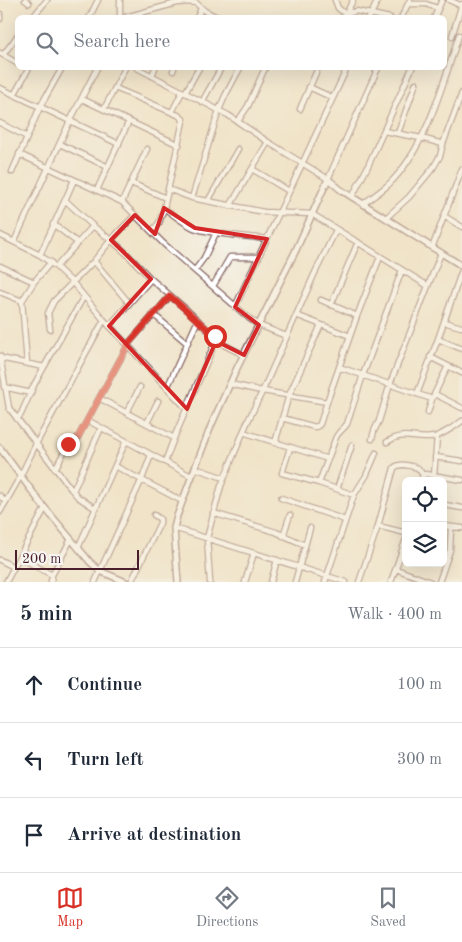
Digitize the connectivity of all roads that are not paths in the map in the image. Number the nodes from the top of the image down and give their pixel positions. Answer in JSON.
{"nodes":[{"id":1,"x":47,"y":0,"type":"edge"},
{"id":2,"x":98,"y":0,"type":"edge"},
{"id":3,"x":120,"y":0,"type":"edge"},
{"id":4,"x":335,"y":0,"type":"edge"},
{"id":5,"x":354,"y":0,"type":"edge"},
{"id":6,"x":378,"y":0,"type":"edge"},
{"id":7,"x":442,"y":0,"type":"edge"},
{"id":8,"x":449,"y":0,"type":"edge"},
{"id":9,"x":178,"y":2,"type":"edge"},
{"id":10,"x":409,"y":2,"type":"edge"},
{"id":11,"x":199,"y":4,"type":"edge"},
{"id":12,"x":462,"y":5,"type":"edge"},
{"id":13,"x":437,"y":8,"type":"junction"},
{"id":14,"x":0,"y":14,"type":"edge"},
{"id":15,"x":34,"y":15,"type":"edge"},
{"id":16,"x":90,"y":15,"type":"edge"},
{"id":17,"x":121,"y":15,"type":"edge"},
{"id":18,"x":132,"y":15,"type":"edge"},
{"id":19,"x":212,"y":15,"type":"edge"},
{"id":20,"x":346,"y":15,"type":"edge"},
{"id":21,"x":347,"y":15,"type":"edge"},
{"id":22,"x":349,"y":15,"type":"edge"},
{"id":23,"x":367,"y":15,"type":"edge"},
{"id":24,"x":370,"y":15,"type":"edge"},
{"id":25,"x":402,"y":15,"type":"edge"},
{"id":26,"x":435,"y":15,"type":"edge"},
{"id":27,"x":0,"y":19,"type":"edge"},
{"id":28,"x":460,"y":35,"type":"edge"},
{"id":29,"x":452,"y":36,"type":"junction"},
{"id":30,"x":447,"y":37,"type":"edge"},
{"id":31,"x":15,"y":38,"type":"edge"},
{"id":32,"x":1,"y":54,"type":"edge"},
{"id":33,"x":15,"y":62,"type":"edge"},
{"id":34,"x":26,"y":70,"type":"edge"},
{"id":35,"x":61,"y":70,"type":"edge"},
{"id":36,"x":97,"y":70,"type":"edge"},
{"id":37,"x":125,"y":70,"type":"edge"},
{"id":38,"x":140,"y":70,"type":"edge"},
{"id":39,"x":154,"y":70,"type":"edge"},
{"id":40,"x":198,"y":70,"type":"edge"},
{"id":41,"x":220,"y":70,"type":"edge"},
{"id":42,"x":239,"y":70,"type":"edge"},
{"id":43,"x":263,"y":70,"type":"edge"},
{"id":44,"x":317,"y":70,"type":"edge"},
{"id":45,"x":346,"y":70,"type":"edge"},
{"id":46,"x":377,"y":70,"type":"edge"},
{"id":47,"x":411,"y":70,"type":"edge"},
{"id":48,"x":152,"y":76,"type":"junction"},
{"id":49,"x":416,"y":83,"type":"dead end"},
{"id":50,"x":310,"y":87,"type":"junction"},
{"id":51,"x":0,"y":88,"type":"edge"},
{"id":52,"x":115,"y":88,"type":"junction"},
{"id":53,"x":184,"y":93,"type":"junction"},
{"id":54,"x":462,"y":93,"type":"edge"},
{"id":55,"x":14,"y":95,"type":"junction"},
{"id":56,"x":82,"y":98,"type":"junction"},
{"id":57,"x":333,"y":98,"type":"junction"},
{"id":58,"x":202,"y":102,"type":"junction"},
{"id":59,"x":40,"y":107,"type":"junction"},
{"id":60,"x":104,"y":109,"type":"junction"},
{"id":61,"x":300,"y":109,"type":"dead end"},
{"id":62,"x":219,"y":110,"type":"junction"},
{"id":63,"x":172,"y":112,"type":"junction"},
{"id":64,"x":70,"y":121,"type":"junction"},
{"id":65,"x":129,"y":121,"type":"junction"},
{"id":66,"x":238,"y":122,"type":"junction"},
{"id":67,"x":0,"y":123,"type":"edge"},
{"id":68,"x":384,"y":132,"type":"junction"},
{"id":69,"x":398,"y":133,"type":"junction"},
{"id":70,"x":27,"y":137,"type":"junction"},
{"id":71,"x":422,"y":138,"type":"junction"},
{"id":72,"x":268,"y":142,"type":"junction"},
{"id":73,"x":60,"y":144,"type":"junction"},
{"id":74,"x":119,"y":144,"type":"junction"},
{"id":75,"x":443,"y":144,"type":"junction"},
{"id":76,"x":179,"y":145,"type":"junction"},
{"id":77,"x":147,"y":149,"type":"dead end"},
{"id":78,"x":238,"y":149,"type":"dead end"},
{"id":79,"x":19,"y":154,"type":"junction"},
{"id":80,"x":302,"y":163,"type":"junction"},
{"id":81,"x":108,"y":167,"type":"junction"},
{"id":82,"x":49,"y":169,"type":"junction"},
{"id":83,"x":252,"y":169,"type":"junction"},
{"id":84,"x":12,"y":172,"type":"dead end"},
{"id":85,"x":461,"y":173,"type":"edge"},
{"id":86,"x":328,"y":179,"type":"junction"},
{"id":87,"x":74,"y":180,"type":"junction"},
{"id":88,"x":131,"y":183,"type":"junction"},
{"id":89,"x":168,"y":189,"type":"junction"},
{"id":90,"x":97,"y":190,"type":"junction"},
{"id":91,"x":290,"y":191,"type":"junction"},
{"id":92,"x":352,"y":197,"type":"junction"},
{"id":93,"x":166,"y":198,"type":"junction"},
{"id":94,"x":192,"y":198,"type":"junction"},
{"id":95,"x":65,"y":200,"type":"junction"},
{"id":96,"x":208,"y":201,"type":"junction"},
{"id":97,"x":122,"y":202,"type":"junction"},
{"id":98,"x":363,"y":204,"type":"junction"},
{"id":99,"x":230,"y":206,"type":"junction"},
{"id":100,"x":164,"y":208,"type":"junction"},
{"id":101,"x":279,"y":213,"type":"junction"},
{"id":102,"x":312,"y":214,"type":"junction"},
{"id":103,"x":135,"y":215,"type":"junction"},
{"id":104,"x":444,"y":216,"type":"junction"},
{"id":105,"x":386,"y":218,"type":"junction"},
{"id":106,"x":53,"y":224,"type":"junction"},
{"id":107,"x":92,"y":226,"type":"junction"},
{"id":108,"x":462,"y":227,"type":"edge"},
{"id":109,"x":336,"y":230,"type":"junction"},
{"id":110,"x":152,"y":232,"type":"junction"},
{"id":111,"x":216,"y":233,"type":"junction"},
{"id":112,"x":0,"y":235,"type":"edge"},
{"id":113,"x":267,"y":239,"type":"junction"},
{"id":114,"x":111,"y":240,"type":"junction"},
{"id":115,"x":14,"y":242,"type":"junction"},
{"id":116,"x":358,"y":242,"type":"junction"},
{"id":117,"x":78,"y":243,"type":"junction"},
{"id":118,"x":432,"y":248,"type":"junction"},
{"id":119,"x":441,"y":253,"type":"junction"},
{"id":120,"x":40,"y":255,"type":"junction"},
{"id":121,"x":258,"y":257,"type":"junction"},
{"id":122,"x":380,"y":257,"type":"junction"},
{"id":123,"x":51,"y":262,"type":"junction"},
{"id":124,"x":94,"y":262,"type":"junction"},
{"id":125,"x":0,"y":266,"type":"edge"},
{"id":126,"x":462,"y":266,"type":"edge"},
{"id":127,"x":56,"y":267,"type":"junction"},
{"id":128,"x":195,"y":270,"type":"junction"},
{"id":129,"x":402,"y":270,"type":"junction"},
{"id":130,"x":462,"y":270,"type":"edge"},
{"id":131,"x":151,"y":279,"type":"junction"},
{"id":132,"x":34,"y":282,"type":"junction"},
{"id":133,"x":73,"y":283,"type":"junction"},
{"id":134,"x":213,"y":286,"type":"junction"},
{"id":135,"x":428,"y":286,"type":"junction"},
{"id":136,"x":0,"y":292,"type":"edge"},
{"id":137,"x":84,"y":296,"type":"junction"},
{"id":138,"x":170,"y":296,"type":"junction"},
{"id":139,"x":321,"y":300,"type":"dead end"},
{"id":140,"x":22,"y":302,"type":"junction"},
{"id":141,"x":129,"y":303,"type":"junction"},
{"id":142,"x":331,"y":305,"type":"junction"},
{"id":143,"x":235,"y":307,"type":"junction"},
{"id":144,"x":153,"y":314,"type":"junction"},
{"id":145,"x":296,"y":315,"type":"junction"},
{"id":146,"x":357,"y":316,"type":"junction"},
{"id":147,"x":104,"y":320,"type":"junction"},
{"id":148,"x":198,"y":320,"type":"junction"},
{"id":149,"x":444,"y":322,"type":"junction"},
{"id":150,"x":321,"y":324,"type":"junction"},
{"id":151,"x":259,"y":325,"type":"junction"},
{"id":152,"x":110,"y":326,"type":"junction"},
{"id":153,"x":461,"y":327,"type":"edge"},
{"id":154,"x":50,"y":329,"type":"dead end"},
{"id":155,"x":286,"y":336,"type":"junction"},
{"id":156,"x":350,"y":336,"type":"junction"},
{"id":157,"x":217,"y":338,"type":"junction"},
{"id":158,"x":438,"y":339,"type":"junction"},
{"id":159,"x":187,"y":343,"type":"junction"},
{"id":160,"x":128,"y":345,"type":"junction"},
{"id":161,"x":462,"y":349,"type":"edge"},
{"id":162,"x":244,"y":355,"type":"junction"},
{"id":163,"x":0,"y":357,"type":"edge"},
{"id":164,"x":430,"y":357,"type":"junction"},
{"id":165,"x":27,"y":363,"type":"junction"},
{"id":166,"x":448,"y":366,"type":"junction"},
{"id":167,"x":44,"y":367,"type":"junction"},
{"id":168,"x":339,"y":367,"type":"junction"},
{"id":169,"x":462,"y":373,"type":"edge"},
{"id":170,"x":363,"y":375,"type":"junction"},
{"id":171,"x":230,"y":384,"type":"junction"},
{"id":172,"x":390,"y":384,"type":"junction"},
{"id":173,"x":4,"y":387,"type":"junction"},
{"id":174,"x":140,"y":387,"type":"dead end"},
{"id":175,"x":167,"y":388,"type":"junction"},
{"id":176,"x":263,"y":390,"type":"junction"},
{"id":177,"x":30,"y":393,"type":"junction"},
{"id":178,"x":417,"y":394,"type":"junction"},
{"id":179,"x":289,"y":395,"type":"junction"},
{"id":180,"x":433,"y":397,"type":"junction"},
{"id":181,"x":99,"y":398,"type":"junction"},
{"id":182,"x":158,"y":401,"type":"dead end"},
{"id":183,"x":327,"y":402,"type":"junction"},
{"id":184,"x":462,"y":408,"type":"edge"},
{"id":185,"x":187,"y":409,"type":"junction"},
{"id":186,"x":127,"y":412,"type":"junction"},
{"id":187,"x":428,"y":412,"type":"dead end"},
{"id":188,"x":282,"y":418,"type":"junction"},
{"id":189,"x":18,"y":419,"type":"junction"},
{"id":190,"x":87,"y":420,"type":"junction"},
{"id":191,"x":462,"y":421,"type":"edge"},
{"id":192,"x":147,"y":423,"type":"junction"},
{"id":193,"x":101,"y":428,"type":"junction"},
{"id":194,"x":243,"y":432,"type":"junction"},
{"id":195,"x":437,"y":436,"type":"junction"},
{"id":196,"x":174,"y":438,"type":"junction"},
{"id":197,"x":372,"y":439,"type":"dead end"},
{"id":198,"x":126,"y":442,"type":"junction"},
{"id":199,"x":387,"y":442,"type":"dead end"},
{"id":200,"x":274,"y":443,"type":"junction"},
{"id":201,"x":36,"y":444,"type":"junction"},
{"id":202,"x":352,"y":445,"type":"dead end"},
{"id":203,"x":0,"y":448,"type":"edge"},
{"id":204,"x":290,"y":448,"type":"junction"},
{"id":205,"x":376,"y":453,"type":"dead end"},
{"id":206,"x":151,"y":455,"type":"junction"},
{"id":207,"x":435,"y":457,"type":"junction"},
{"id":208,"x":328,"y":459,"type":"junction"},
{"id":209,"x":165,"y":462,"type":"junction"},
{"id":210,"x":462,"y":462,"type":"edge"},
{"id":211,"x":115,"y":466,"type":"junction"},
{"id":212,"x":194,"y":468,"type":"junction"},
{"id":213,"x":55,"y":469,"type":"junction"},
{"id":214,"x":423,"y":475,"type":"joint"},
{"id":215,"x":192,"y":476,"type":"junction"},
{"id":216,"x":434,"y":476,"type":"junction"},
{"id":217,"x":20,"y":477,"type":"junction"},
{"id":218,"x":142,"y":478,"type":"junction"},
{"id":219,"x":224,"y":478,"type":"junction"},
{"id":220,"x":462,"y":480,"type":"edge"},
{"id":221,"x":319,"y":483,"type":"junction"},
{"id":222,"x":338,"y":489,"type":"junction"},
{"id":223,"x":73,"y":491,"type":"junction"},
{"id":224,"x":354,"y":495,"type":"junction"},
{"id":225,"x":0,"y":496,"type":"edge"},
{"id":226,"x":280,"y":498,"type":"dead end"},
{"id":227,"x":182,"y":500,"type":"junction"},
{"id":228,"x":6,"y":502,"type":"junction"},
{"id":229,"x":447,"y":505,"type":"edge"},
{"id":230,"x":45,"y":508,"type":"junction"},
{"id":231,"x":462,"y":508,"type":"edge"},
{"id":232,"x":96,"y":509,"type":"junction"},
{"id":233,"x":0,"y":512,"type":"edge"},
{"id":234,"x":213,"y":513,"type":"junction"},
{"id":235,"x":154,"y":515,"type":"dead end"},
{"id":236,"x":290,"y":515,"type":"dead end"},
{"id":237,"x":345,"y":520,"type":"junction"},
{"id":238,"x":378,"y":526,"type":"junction"},
{"id":239,"x":447,"y":526,"type":"edge"},
{"id":240,"x":451,"y":527,"type":"junction"},
{"id":241,"x":174,"y":528,"type":"junction"},
{"id":242,"x":310,"y":528,"type":"dead end"},
{"id":243,"x":462,"y":528,"type":"edge"},
{"id":244,"x":402,"y":532,"type":"edge"},
{"id":245,"x":283,"y":536,"type":"junction"},
{"id":246,"x":207,"y":538,"type":"junction"},
{"id":247,"x":71,"y":539,"type":"junction"},
{"id":248,"x":305,"y":545,"type":"junction"},
{"id":249,"x":78,"y":548,"type":"junction"},
{"id":250,"x":402,"y":551,"type":"edge"},
{"id":251,"x":254,"y":553,"type":"junction"},
{"id":252,"x":447,"y":553,"type":"edge"},
{"id":253,"x":19,"y":557,"type":"junction"},
{"id":254,"x":0,"y":560,"type":"edge"},
{"id":255,"x":277,"y":560,"type":"junction"},
{"id":256,"x":14,"y":567,"type":"junction"},
{"id":257,"x":299,"y":567,"type":"junction"},
{"id":258,"x":443,"y":567,"type":"edge"},
{"id":259,"x":396,"y":569,"type":"junction"},
{"id":260,"x":100,"y":571,"type":"junction"},
{"id":261,"x":52,"y":575,"type":"junction"},
{"id":262,"x":327,"y":576,"type":"junction"},
{"id":263,"x":6,"y":582,"type":"edge"},
{"id":264,"x":51,"y":582,"type":"edge"},
{"id":265,"x":95,"y":582,"type":"edge"},
{"id":266,"x":126,"y":582,"type":"edge"},
{"id":267,"x":131,"y":582,"type":"edge"},
{"id":268,"x":178,"y":582,"type":"edge"},
{"id":269,"x":210,"y":582,"type":"edge"},
{"id":270,"x":245,"y":582,"type":"edge"},
{"id":271,"x":270,"y":582,"type":"edge"},
{"id":272,"x":294,"y":582,"type":"edge"},
{"id":273,"x":325,"y":582,"type":"edge"},
{"id":274,"x":346,"y":582,"type":"edge"},
{"id":275,"x":359,"y":582,"type":"edge"},
{"id":276,"x":392,"y":582,"type":"edge"},
{"id":277,"x":431,"y":582,"type":"edge"},
{"id":278,"x":439,"y":582,"type":"edge"}],
"edges":[{"from":1,"to":15,"type":"street"},
{"from":2,"to":16,"type":"street"},
{"from":3,"to":17,"type":"street"},
{"from":4,"to":20,"type":"street"},
{"from":5,"to":21,"type":"street"},
{"from":6,"to":24,"type":"street"},
{"from":7,"to":13,"type":"street"},
{"from":8,"to":12,"type":"street"},
{"from":9,"to":11,"type":"street"},
{"from":9,"to":18,"type":"street"},
{"from":10,"to":13,"type":"street"},
{"from":10,"to":25,"type":"street"},
{"from":11,"to":19,"type":"street"},
{"from":12,"to":29,"type":"street"},
{"from":13,"to":26,"type":"street"},
{"from":14,"to":27,"type":"street"},
{"from":22,"to":23,"type":"street"},
{"from":28,"to":29,"type":"street"},
{"from":28,"to":71,"type":"street"},
{"from":29,"to":30,"type":"street"},
{"from":31,"to":32,"type":"street"},
{"from":32,"to":33,"type":"street"},
{"from":34,"to":55,"type":"street"},
{"from":35,"to":59,"type":"street"},
{"from":36,"to":56,"type":"street"},
{"from":37,"to":52,"type":"street"},
{"from":38,"to":48,"type":"street"},
{"from":39,"to":48,"type":"street"},
{"from":40,"to":53,"type":"street"},
{"from":41,"to":58,"type":"street"},
{"from":42,"to":62,"type":"street"},
{"from":43,"to":66,"type":"street"},
{"from":44,"to":50,"type":"street"},
{"from":45,"to":57,"type":"street"},
{"from":46,"to":86,"type":"street"},
{"from":47,"to":68,"type":"street"},
{"from":48,"to":53,"type":"street"},
{"from":49,"to":69,"type":"street"},
{"from":50,"to":57,"type":"street"},
{"from":50,"to":61,"type":"street"},
{"from":51,"to":55,"type":"street"},
{"from":52,"to":60,"type":"street"},
{"from":52,"to":63,"type":"street"},
{"from":53,"to":58,"type":"street"},
{"from":53,"to":63,"type":"street"},
{"from":54,"to":75,"type":"street"},
{"from":55,"to":59,"type":"street"},
{"from":56,"to":60,"type":"street"},
{"from":56,"to":64,"type":"street"},
{"from":57,"to":80,"type":"street"},
{"from":58,"to":62,"type":"street"},
{"from":59,"to":64,"type":"street"},
{"from":59,"to":70,"type":"street"},
{"from":60,"to":65,"type":"street"},
{"from":62,"to":66,"type":"street"},
{"from":62,"to":94,"type":"street"},
{"from":63,"to":76,"type":"street"},
{"from":64,"to":73,"type":"street"},
{"from":64,"to":74,"type":"street"},
{"from":65,"to":74,"type":"street"},
{"from":65,"to":76,"type":"street"},
{"from":66,"to":72,"type":"street"},
{"from":67,"to":70,"type":"street"},
{"from":68,"to":69,"type":"street"},
{"from":68,"to":92,"type":"street"},
{"from":69,"to":71,"type":"street"},
{"from":70,"to":79,"type":"street"},
{"from":71,"to":75,"type":"street"},
{"from":71,"to":98,"type":"street"},
{"from":72,"to":80,"type":"street"},
{"from":72,"to":83,"type":"street"},
{"from":73,"to":81,"type":"street"},
{"from":73,"to":82,"type":"street"},
{"from":74,"to":81,"type":"street"},
{"from":75,"to":105,"type":"street"},
{"from":76,"to":89,"type":"street"},
{"from":77,"to":88,"type":"street"},
{"from":78,"to":96,"type":"street"},
{"from":79,"to":82,"type":"street"},
{"from":79,"to":84,"type":"street"},
{"from":80,"to":86,"type":"street"},
{"from":80,"to":91,"type":"street"},
{"from":81,"to":90,"type":"street"},
{"from":82,"to":87,"type":"street"},
{"from":82,"to":115,"type":"street"},
{"from":83,"to":91,"type":"street"},
{"from":83,"to":99,"type":"street"},
{"from":85,"to":104,"type":"street"},
{"from":86,"to":92,"type":"street"},
{"from":86,"to":102,"type":"street"},
{"from":87,"to":90,"type":"street"},
{"from":87,"to":95,"type":"street"},
{"from":88,"to":93,"type":"street"},
{"from":88,"to":97,"type":"street"},
{"from":89,"to":93,"type":"street"},
{"from":89,"to":94,"type":"street"},
{"from":90,"to":97,"type":"street"},
{"from":91,"to":101,"type":"street"},
{"from":92,"to":98,"type":"street"},
{"from":93,"to":100,"type":"street"},
{"from":94,"to":96,"type":"street"},
{"from":95,"to":106,"type":"street"},
{"from":95,"to":107,"type":"street"},
{"from":96,"to":99,"type":"street"},
{"from":97,"to":103,"type":"street"},
{"from":98,"to":105,"type":"street"},
{"from":99,"to":101,"type":"street"},
{"from":100,"to":110,"type":"street"},
{"from":100,"to":111,"type":"street"},
{"from":101,"to":102,"type":"street"},
{"from":101,"to":113,"type":"street"},
{"from":102,"to":109,"type":"street"},
{"from":102,"to":151,"type":"street"},
{"from":103,"to":110,"type":"street"},
{"from":103,"to":114,"type":"street"},
{"from":104,"to":108,"type":"street"},
{"from":104,"to":118,"type":"street"},
{"from":105,"to":118,"type":"street"},
{"from":106,"to":117,"type":"street"},
{"from":106,"to":120,"type":"street"},
{"from":107,"to":114,"type":"street"},
{"from":107,"to":117,"type":"street"},
{"from":109,"to":116,"type":"street"},
{"from":109,"to":145,"type":"street"},
{"from":110,"to":128,"type":"street"},
{"from":111,"to":113,"type":"street"},
{"from":111,"to":128,"type":"street"},
{"from":112,"to":115,"type":"street"},
{"from":113,"to":121,"type":"street"},
{"from":114,"to":124,"type":"street"},
{"from":114,"to":131,"type":"street"},
{"from":115,"to":120,"type":"street"},
{"from":116,"to":122,"type":"street"},
{"from":116,"to":142,"type":"street"},
{"from":117,"to":127,"type":"street"},
{"from":118,"to":119,"type":"street"},
{"from":119,"to":126,"type":"street"},
{"from":119,"to":135,"type":"street"},
{"from":120,"to":123,"type":"street"},
{"from":121,"to":134,"type":"street"},
{"from":121,"to":143,"type":"street"},
{"from":122,"to":129,"type":"street"},
{"from":122,"to":146,"type":"street"},
{"from":123,"to":127,"type":"street"},
{"from":123,"to":132,"type":"street"},
{"from":124,"to":133,"type":"street"},
{"from":124,"to":141,"type":"street"},
{"from":125,"to":132,"type":"street"},
{"from":127,"to":133,"type":"street"},
{"from":128,"to":134,"type":"street"},
{"from":129,"to":135,"type":"street"},
{"from":129,"to":170,"type":"street"},
{"from":130,"to":149,"type":"street"},
{"from":131,"to":138,"type":"street"},
{"from":131,"to":141,"type":"street"},
{"from":132,"to":140,"type":"street"},
{"from":133,"to":137,"type":"street"},
{"from":133,"to":154,"type":"street"},
{"from":134,"to":143,"type":"street"},
{"from":135,"to":172,"type":"street"},
{"from":136,"to":140,"type":"street"},
{"from":137,"to":147,"type":"street"},
{"from":137,"to":167,"type":"street"},
{"from":138,"to":144,"type":"street"},
{"from":138,"to":148,"type":"street"},
{"from":139,"to":142,"type":"street"},
{"from":140,"to":165,"type":"street"},
{"from":141,"to":152,"type":"street"},
{"from":142,"to":146,"type":"street"},
{"from":143,"to":151,"type":"street"},
{"from":144,"to":159,"type":"street"},
{"from":144,"to":160,"type":"street"},
{"from":145,"to":150,"type":"street"},
{"from":145,"to":155,"type":"street"},
{"from":146,"to":156,"type":"street"},
{"from":147,"to":152,"type":"street"},
{"from":147,"to":201,"type":"street"},
{"from":148,"to":157,"type":"street"},
{"from":148,"to":159,"type":"street"},
{"from":149,"to":153,"type":"street"},
{"from":149,"to":158,"type":"street"},
{"from":150,"to":156,"type":"street"},
{"from":150,"to":179,"type":"street"},
{"from":151,"to":155,"type":"street"},
{"from":151,"to":162,"type":"street"},
{"from":152,"to":160,"type":"street"},
{"from":155,"to":176,"type":"street"},
{"from":156,"to":168,"type":"street"},
{"from":157,"to":162,"type":"street"},
{"from":157,"to":185,"type":"street"},
{"from":158,"to":161,"type":"street"},
{"from":158,"to":164,"type":"street"},
{"from":159,"to":175,"type":"street"},
{"from":160,"to":175,"type":"street"},
{"from":160,"to":181,"type":"street"},
{"from":162,"to":171,"type":"street"},
{"from":163,"to":165,"type":"street"},
{"from":163,"to":173,"type":"street"},
{"from":164,"to":166,"type":"street"},
{"from":164,"to":178,"type":"street"},
{"from":165,"to":167,"type":"street"},
{"from":166,"to":169,"type":"street"},
{"from":166,"to":180,"type":"street"},
{"from":167,"to":177,"type":"street"},
{"from":168,"to":170,"type":"street"},
{"from":168,"to":183,"type":"street"},
{"from":170,"to":172,"type":"street"},
{"from":170,"to":208,"type":"street"},
{"from":171,"to":176,"type":"street"},
{"from":171,"to":212,"type":"street"},
{"from":172,"to":178,"type":"street"},
{"from":172,"to":197,"type":"street"},
{"from":173,"to":177,"type":"street"},
{"from":173,"to":189,"type":"street"},
{"from":174,"to":186,"type":"street"},
{"from":175,"to":185,"type":"street"},
{"from":176,"to":179,"type":"street"},
{"from":176,"to":194,"type":"street"},
{"from":177,"to":189,"type":"street"},
{"from":178,"to":180,"type":"street"},
{"from":179,"to":183,"type":"street"},
{"from":179,"to":188,"type":"street"},
{"from":180,"to":184,"type":"street"},
{"from":180,"to":187,"type":"street"},
{"from":181,"to":186,"type":"street"},
{"from":181,"to":190,"type":"street"},
{"from":182,"to":192,"type":"street"},
{"from":183,"to":188,"type":"street"},
{"from":185,"to":196,"type":"street"},
{"from":186,"to":192,"type":"street"},
{"from":188,"to":200,"type":"street"},
{"from":189,"to":201,"type":"street"},
{"from":190,"to":193,"type":"street"},
{"from":190,"to":213,"type":"street"},
{"from":191,"to":195,"type":"street"},
{"from":192,"to":196,"type":"street"},
{"from":193,"to":198,"type":"street"},
{"from":193,"to":223,"type":"street"},
{"from":194,"to":200,"type":"street"},
{"from":194,"to":219,"type":"street"},
{"from":195,"to":199,"type":"street"},
{"from":195,"to":207,"type":"street"},
{"from":196,"to":209,"type":"street"},
{"from":198,"to":206,"type":"street"},
{"from":198,"to":211,"type":"street"},
{"from":200,"to":204,"type":"street"},
{"from":201,"to":213,"type":"street"},
{"from":201,"to":217,"type":"street"},
{"from":202,"to":222,"type":"street"},
{"from":203,"to":217,"type":"street"},
{"from":204,"to":208,"type":"street"},
{"from":204,"to":221,"type":"street"},
{"from":205,"to":224,"type":"street"},
{"from":206,"to":209,"type":"street"},
{"from":206,"to":218,"type":"street"},
{"from":207,"to":210,"type":"street"},
{"from":207,"to":216,"type":"street"},
{"from":208,"to":221,"type":"street"},
{"from":209,"to":215,"type":"street"},
{"from":211,"to":218,"type":"street"},
{"from":211,"to":232,"type":"street"},
{"from":212,"to":215,"type":"street"},
{"from":212,"to":219,"type":"street"},
{"from":213,"to":223,"type":"street"},
{"from":214,"to":216,"type":"street"},
{"from":214,"to":238,"type":"street"},
{"from":215,"to":227,"type":"street"},
{"from":216,"to":220,"type":"street"},
{"from":217,"to":228,"type":"street"},
{"from":217,"to":230,"type":"street"},
{"from":218,"to":227,"type":"street"},
{"from":218,"to":260,"type":"street"},
{"from":219,"to":234,"type":"street"},
{"from":221,"to":222,"type":"street"},
{"from":222,"to":224,"type":"street"},
{"from":223,"to":232,"type":"street"},
{"from":224,"to":237,"type":"street"},
{"from":225,"to":228,"type":"street"},
{"from":226,"to":237,"type":"street"},
{"from":227,"to":241,"type":"street"},
{"from":228,"to":233,"type":"street"},
{"from":229,"to":231,"type":"street"},
{"from":230,"to":247,"type":"street"},
{"from":230,"to":253,"type":"street"},
{"from":232,"to":249,"type":"street"},
{"from":234,"to":245,"type":"street"},
{"from":234,"to":246,"type":"street"},
{"from":235,"to":267,"type":"street"},
{"from":236,"to":245,"type":"street"},
{"from":237,"to":262,"type":"street"},
{"from":238,"to":244,"type":"street"},
{"from":238,"to":275,"type":"street"},
{"from":239,"to":240,"type":"street"},
{"from":240,"to":243,"type":"street"},
{"from":240,"to":252,"type":"street"},
{"from":241,"to":246,"type":"street"},
{"from":241,"to":268,"type":"street"},
{"from":242,"to":248,"type":"street"},
{"from":245,"to":248,"type":"street"},
{"from":246,"to":251,"type":"street"},
{"from":246,"to":269,"type":"street"},
{"from":247,"to":249,"type":"street"},
{"from":247,"to":261,"type":"street"},
{"from":248,"to":257,"type":"street"},
{"from":249,"to":260,"type":"street"},
{"from":250,"to":259,"type":"street"},
{"from":251,"to":255,"type":"street"},
{"from":251,"to":270,"type":"street"},
{"from":253,"to":256,"type":"street"},
{"from":253,"to":261,"type":"street"},
{"from":254,"to":256,"type":"street"},
{"from":255,"to":257,"type":"street"},
{"from":255,"to":271,"type":"street"},
{"from":256,"to":263,"type":"street"},
{"from":257,"to":262,"type":"street"},
{"from":257,"to":272,"type":"street"},
{"from":258,"to":278,"type":"street"},
{"from":259,"to":276,"type":"street"},
{"from":259,"to":277,"type":"street"},
{"from":260,"to":265,"type":"street"},
{"from":260,"to":266,"type":"street"},
{"from":261,"to":264,"type":"street"},
{"from":262,"to":273,"type":"street"},
{"from":262,"to":274,"type":"street"}]}
